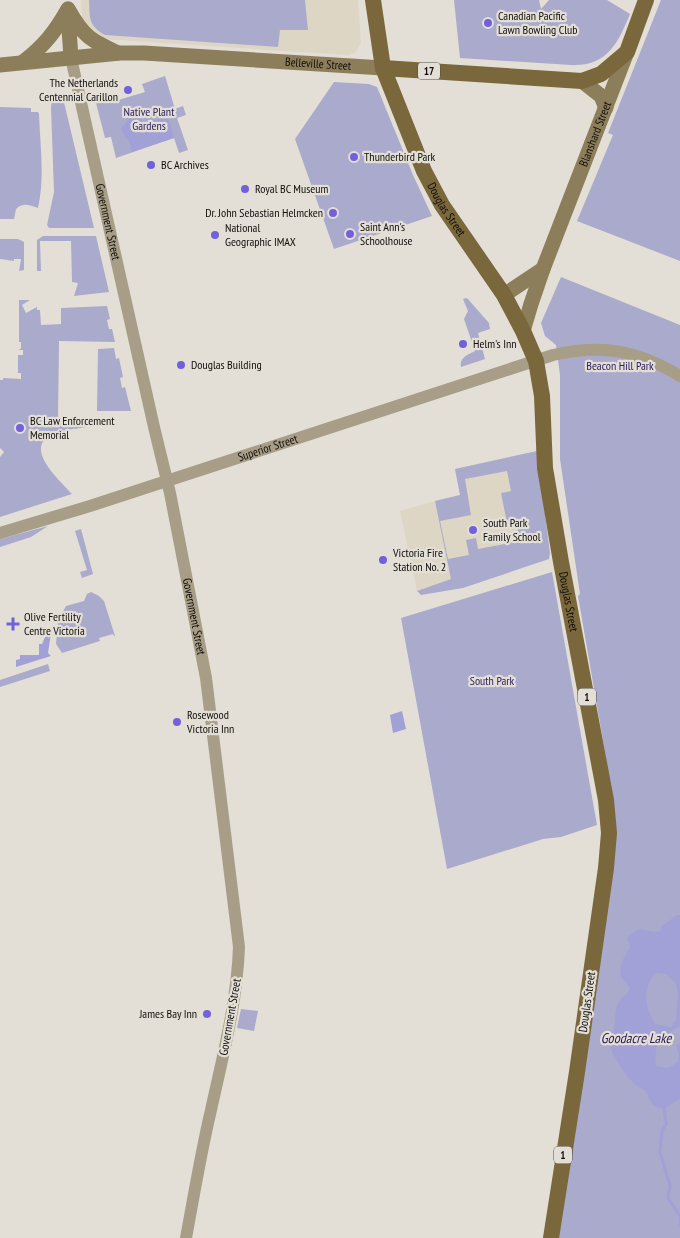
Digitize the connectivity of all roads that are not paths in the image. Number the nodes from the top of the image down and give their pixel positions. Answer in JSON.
{"nodes":[{"id":1,"x":373,"y":0,"type":"edge"},
{"id":2,"x":646,"y":0,"type":"edge"},
{"id":3,"x":68,"y":4,"type":"edge"},
{"id":4,"x":627,"y":52,"type":"junction"},
{"id":5,"x":120,"y":53,"type":"junction"},
{"id":6,"x":71,"y":58,"type":"junction"},
{"id":7,"x":23,"y":62,"type":"junction"},
{"id":8,"x":0,"y":64,"type":"edge"},
{"id":9,"x":383,"y":68,"type":"junction"},
{"id":10,"x":582,"y":81,"type":"junction"},
{"id":11,"x":606,"y":108,"type":"junction"},
{"id":12,"x":544,"y":269,"type":"junction"},
{"id":13,"x":504,"y":295,"type":"junction"},
{"id":14,"x":523,"y":331,"type":"junction"},
{"id":15,"x":536,"y":361,"type":"junction"},
{"id":16,"x":680,"y":376,"type":"edge"},
{"id":17,"x":167,"y":480,"type":"junction"},
{"id":18,"x":0,"y":533,"type":"edge"},
{"id":19,"x":186,"y":1238,"type":"edge"},
{"id":20,"x":550,"y":1238,"type":"edge"}],
"edges":[{"from":1,"to":9,"type":"main road","name":"Douglas Street","number":"1"},
{"from":2,"to":4,"type":"main road","name":"Blanshard Street","number":"17"},
{"from":3,"to":5,"type":"main road"},
{"from":3,"to":6,"type":"main road","name":"Government Street"},
{"from":3,"to":7,"type":"main road"},
{"from":4,"to":10,"type":"main road","name":"Belleville Street","number":"17"},
{"from":4,"to":11,"type":"main road","name":"Blanshard Street"},
{"from":5,"to":6,"type":"main road","name":"Belleville Street","number":"17"},
{"from":5,"to":9,"type":"main road","name":"Belleville Street","number":"17"},
{"from":6,"to":7,"type":"main road","name":"Belleville Street","number":"17"},
{"from":6,"to":17,"type":"street","name":"Government Street"},
{"from":7,"to":8,"type":"main road","name":"Belleville Street","number":"17"},
{"from":9,"to":10,"type":"main road","name":"Belleville Street","number":"17"},
{"from":9,"to":13,"type":"main road","name":"Douglas Street","number":"1"},
{"from":10,"to":11,"type":"main road"},
{"from":11,"to":12,"type":"main road","name":"Blanshard Street"},
{"from":12,"to":13,"type":"main road"},
{"from":12,"to":14,"type":"main road","name":"Blanshard Street"},
{"from":13,"to":14,"type":"main road","name":"Douglas Street","number":"1"},
{"from":14,"to":15,"type":"main road","name":"Douglas Street","number":"1"},
{"from":15,"to":16,"type":"street","name":"Superior Street"},
{"from":15,"to":17,"type":"street","name":"Superior Street"},
{"from":15,"to":20,"type":"main road","name":"Douglas Street","number":"1"},
{"from":17,"to":18,"type":"street","name":"Superior Street"},
{"from":17,"to":19,"type":"street","name":"Government Street"}]}
